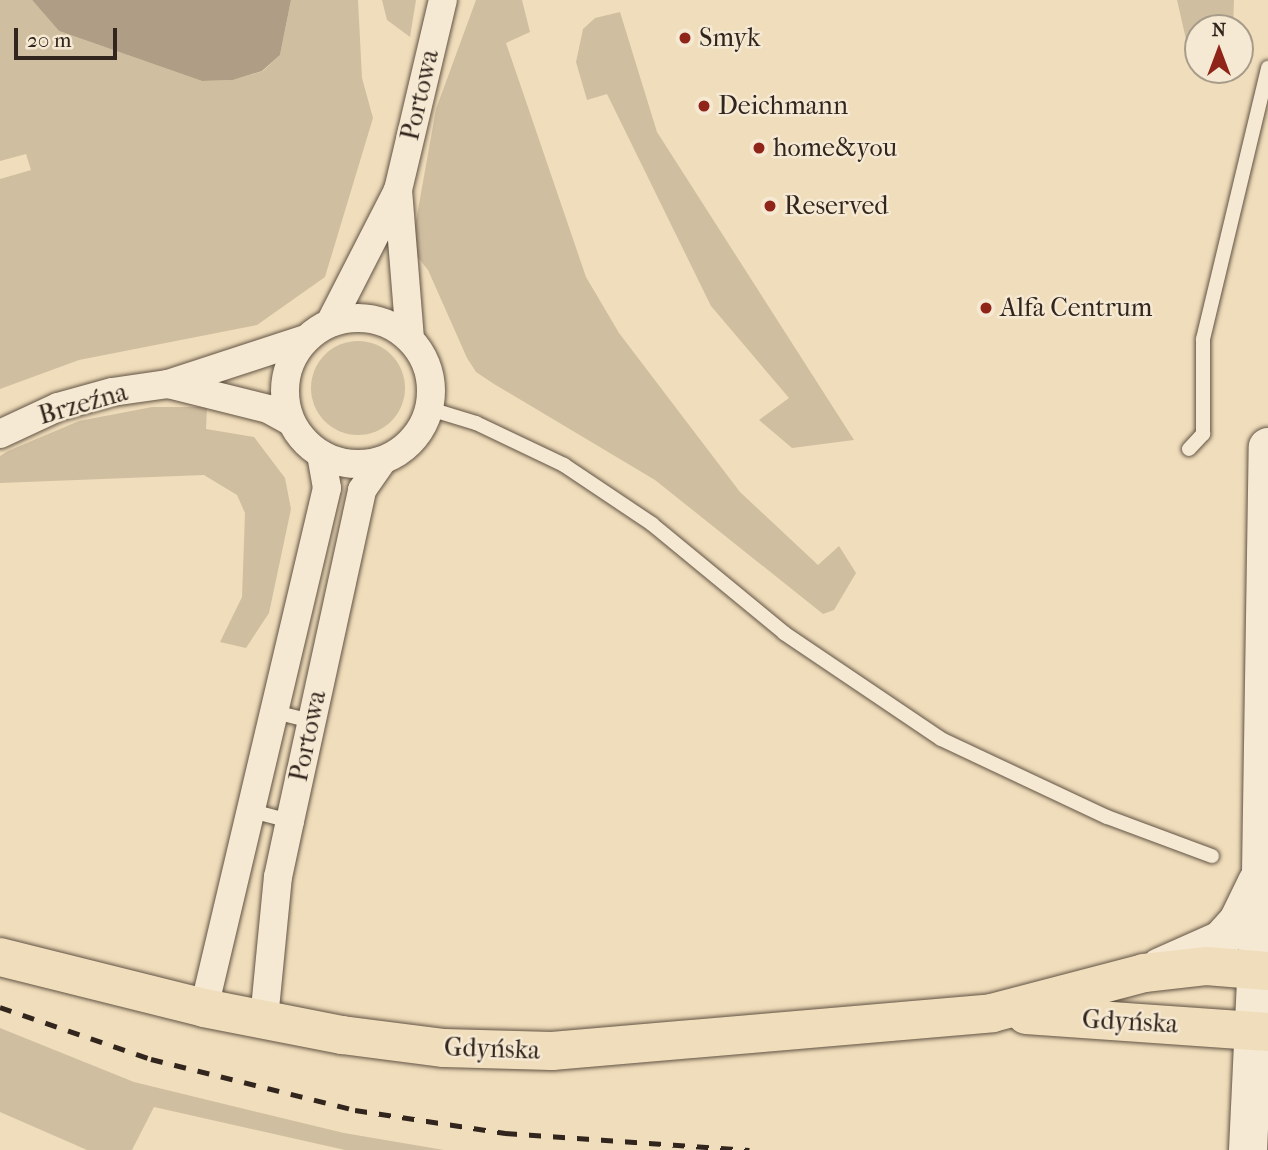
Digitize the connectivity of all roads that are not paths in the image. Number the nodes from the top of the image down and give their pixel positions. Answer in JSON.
{"nodes":[{"id":1,"x":443,"y":0,"type":"edge"},
{"id":2,"x":1268,"y":68,"type":"edge"},
{"id":3,"x":398,"y":190,"type":"junction"},
{"id":4,"x":330,"y":323,"type":"junction"},
{"id":5,"x":410,"y":338,"type":"junction"},
{"id":6,"x":306,"y":339,"type":"junction"},
{"id":7,"x":168,"y":384,"type":"junction"},
{"id":8,"x":430,"y":409,"type":"junction"},
{"id":9,"x":290,"y":421,"type":"junction"},
{"id":10,"x":0,"y":434,"type":"edge"},
{"id":11,"x":1268,"y":447,"type":"edge"},
{"id":12,"x":1189,"y":449,"type":"dead end"},
{"id":13,"x":321,"y":455,"type":"junction"},
{"id":14,"x":382,"y":461,"type":"junction"},
{"id":15,"x":275,"y":712,"type":"junction"},
{"id":16,"x":312,"y":721,"type":"junction"},
{"id":17,"x":252,"y":811,"type":"junction"},
{"id":18,"x":290,"y":821,"type":"junction"},
{"id":19,"x":1212,"y":856,"type":"dead end"},
{"id":20,"x":1261,"y":873,"type":"junction"},
{"id":21,"x":0,"y":957,"type":"edge"},
{"id":22,"x":1263,"y":970,"type":"edge"},
{"id":23,"x":1144,"y":973,"type":"junction"},
{"id":24,"x":204,"y":1008,"type":"junction"},
{"id":25,"x":992,"y":1013,"type":"junction"},
{"id":26,"x":264,"y":1019,"type":"junction"},
{"id":27,"x":1261,"y":1032,"type":"edge"},
{"id":28,"x":1248,"y":1150,"type":"edge"}],
"edges":[{"from":1,"to":3,"type":"street","name":"Portowa"},
{"from":2,"to":12,"type":"lane"},
{"from":3,"to":4,"type":"street","name":"Portowa"},
{"from":3,"to":5,"type":"street","name":"Portowa"},
{"from":4,"to":5,"type":"street"},
{"from":4,"to":6,"type":"street"},
{"from":5,"to":8,"type":"street"},
{"from":6,"to":7,"type":"street","name":"Brzeźna"},
{"from":6,"to":9,"type":"street"},
{"from":7,"to":9,"type":"street","name":"Brzeźna"},
{"from":7,"to":10,"type":"street","name":"Brzeźna"},
{"from":8,"to":14,"type":"street"},
{"from":8,"to":19,"type":"lane"},
{"from":9,"to":13,"type":"street"},
{"from":11,"to":20,"type":"main road"},
{"from":13,"to":14,"type":"street"},
{"from":13,"to":15,"type":"street","name":"Portowa"},
{"from":14,"to":16,"type":"street","name":"Portowa"},
{"from":15,"to":16,"type":"lane"},
{"from":15,"to":17,"type":"street","name":"Portowa"},
{"from":16,"to":18,"type":"street","name":"Portowa"},
{"from":17,"to":18,"type":"lane"},
{"from":17,"to":24,"type":"street","name":"Portowa"},
{"from":18,"to":26,"type":"street","name":"Portowa"},
{"from":20,"to":22,"type":"main road"},
{"from":20,"to":23,"type":"main road"},
{"from":21,"to":24,"type":"main road","name":"Gdyńska"},
{"from":22,"to":23,"type":"main road","name":"Gdyńska"},
{"from":22,"to":27,"type":"main road"},
{"from":23,"to":25,"type":"main road","name":"Gdyńska"},
{"from":24,"to":26,"type":"main road","name":"Gdyńska"},
{"from":25,"to":26,"type":"main road","name":"Gdyńska"},
{"from":25,"to":27,"type":"main road","name":"Gdyńska"},
{"from":27,"to":28,"type":"main road"}]}
